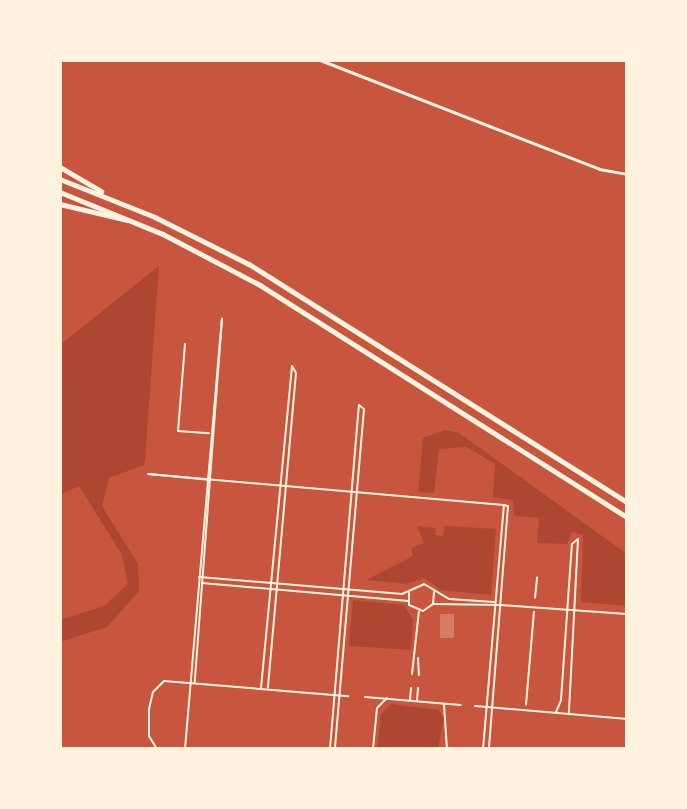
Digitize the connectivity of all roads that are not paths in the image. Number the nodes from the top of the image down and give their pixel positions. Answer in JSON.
{"nodes":[{"id":1,"x":320,"y":60,"type":"edge"},
{"id":2,"x":60,"y":167,"type":"edge"},
{"id":3,"x":627,"y":174,"type":"edge"},
{"id":4,"x":60,"y":179,"type":"edge"},
{"id":5,"x":60,"y":192,"type":"edge"},
{"id":6,"x":108,"y":196,"type":"junction"},
{"id":7,"x":60,"y":204,"type":"edge"},
{"id":8,"x":135,"y":222,"type":"junction"},
{"id":9,"x":185,"y":344,"type":"dead end"},
{"id":10,"x":209,"y":433,"type":"junction"},
{"id":11,"x":206,"y":476,"type":"junction"},
{"id":12,"x":211,"y":480,"type":"junction"},
{"id":13,"x":205,"y":482,"type":"junction"},
{"id":14,"x":278,"y":485,"type":"junction"},
{"id":15,"x":285,"y":486,"type":"junction"},
{"id":16,"x":351,"y":491,"type":"junction"},
{"id":17,"x":357,"y":491,"type":"junction"},
{"id":18,"x":627,"y":502,"type":"edge"},
{"id":19,"x":504,"y":506,"type":"junction"},
{"id":20,"x":627,"y":517,"type":"edge"},
{"id":21,"x":199,"y":577,"type":"junction"},
{"id":22,"x":204,"y":577,"type":"junction"},
{"id":23,"x":537,"y":578,"type":"dead end"},
{"id":24,"x":198,"y":582,"type":"junction"},
{"id":25,"x":203,"y":583,"type":"junction"},
{"id":26,"x":270,"y":583,"type":"junction"},
{"id":27,"x":277,"y":584,"type":"junction"},
{"id":28,"x":269,"y":589,"type":"junction"},
{"id":29,"x":343,"y":589,"type":"junction"},
{"id":30,"x":276,"y":590,"type":"junction"},
{"id":31,"x":349,"y":590,"type":"junction"},
{"id":32,"x":410,"y":591,"type":"junction"},
{"id":33,"x":434,"y":592,"type":"junction"},
{"id":34,"x":342,"y":595,"type":"junction"},
{"id":35,"x":348,"y":595,"type":"junction"},
{"id":36,"x":535,"y":598,"type":"dead end"},
{"id":37,"x":408,"y":601,"type":"junction"},
{"id":38,"x":495,"y":602,"type":"junction"},
{"id":39,"x":433,"y":604,"type":"junction"},
{"id":40,"x":500,"y":605,"type":"junction"},
{"id":41,"x":495,"y":607,"type":"junction"},
{"id":42,"x":567,"y":610,"type":"junction"},
{"id":43,"x":419,"y":611,"type":"junction"},
{"id":44,"x":573,"y":611,"type":"junction"},
{"id":45,"x":534,"y":612,"type":"dead end"},
{"id":46,"x":627,"y":614,"type":"edge"},
{"id":47,"x":417,"y":656,"type":"junction"},
{"id":48,"x":412,"y":674,"type":"dead end"},
{"id":49,"x":419,"y":675,"type":"dead end"},
{"id":50,"x":191,"y":681,"type":"junction"},
{"id":51,"x":195,"y":682,"type":"junction"},
{"id":52,"x":261,"y":688,"type":"junction"},
{"id":53,"x":267,"y":688,"type":"junction"},
{"id":54,"x":411,"y":688,"type":"dead end"},
{"id":55,"x":418,"y":688,"type":"dead end"},
{"id":56,"x":334,"y":695,"type":"junction"},
{"id":57,"x":339,"y":695,"type":"junction"},
{"id":58,"x":348,"y":696,"type":"dead end"},
{"id":59,"x":365,"y":697,"type":"dead end"},
{"id":60,"x":387,"y":698,"type":"junction"},
{"id":61,"x":410,"y":700,"type":"junction"},
{"id":62,"x":417,"y":700,"type":"junction"},
{"id":63,"x":443,"y":704,"type":"junction"},
{"id":64,"x":461,"y":705,"type":"dead end"},
{"id":65,"x":526,"y":705,"type":"dead end"},
{"id":66,"x":475,"y":706,"type":"dead end"},
{"id":67,"x":486,"y":706,"type":"junction"},
{"id":68,"x":493,"y":707,"type":"junction"},
{"id":69,"x":556,"y":712,"type":"junction"},
{"id":70,"x":569,"y":713,"type":"junction"},
{"id":71,"x":627,"y":718,"type":"edge"},
{"id":72,"x":157,"y":749,"type":"edge"},
{"id":73,"x":185,"y":749,"type":"edge"},
{"id":74,"x":330,"y":749,"type":"edge"},
{"id":75,"x":335,"y":749,"type":"edge"},
{"id":76,"x":373,"y":749,"type":"edge"},
{"id":77,"x":447,"y":749,"type":"edge"},
{"id":78,"x":483,"y":749,"type":"edge"},
{"id":79,"x":489,"y":749,"type":"edge"}],
"edges":[{"from":1,"to":3,"type":"street"},
{"from":2,"to":6,"type":"highway"},
{"from":4,"to":6,"type":"highway"},
{"from":5,"to":8,"type":"highway"},
{"from":6,"to":18,"type":"highway"},
{"from":7,"to":8,"type":"highway"},
{"from":8,"to":20,"type":"highway"},
{"from":9,"to":10,"type":"street"},
{"from":10,"to":11,"type":"street"},
{"from":10,"to":12,"type":"street"},
{"from":11,"to":12,"type":"street"},
{"from":11,"to":13,"type":"street"},
{"from":11,"to":13,"type":"street"},
{"from":12,"to":13,"type":"street"},
{"from":12,"to":14,"type":"street"},
{"from":12,"to":22,"type":"street"},
{"from":13,"to":21,"type":"street"},
{"from":14,"to":15,"type":"street"},
{"from":14,"to":15,"type":"street"},
{"from":14,"to":26,"type":"street"},
{"from":15,"to":16,"type":"street"},
{"from":15,"to":27,"type":"street"},
{"from":16,"to":17,"type":"street"},
{"from":16,"to":17,"type":"street"},
{"from":16,"to":29,"type":"street"},
{"from":17,"to":19,"type":"street"},
{"from":17,"to":31,"type":"street"},
{"from":19,"to":38,"type":"street"},
{"from":19,"to":40,"type":"street"},
{"from":21,"to":22,"type":"street"},
{"from":21,"to":24,"type":"street"},
{"from":22,"to":25,"type":"street"},
{"from":22,"to":26,"type":"street"},
{"from":23,"to":36,"type":"street"},
{"from":24,"to":25,"type":"street"},
{"from":24,"to":50,"type":"street"},
{"from":25,"to":28,"type":"street"},
{"from":25,"to":51,"type":"street"},
{"from":26,"to":27,"type":"street"},
{"from":26,"to":28,"type":"street"},
{"from":27,"to":29,"type":"street"},
{"from":27,"to":30,"type":"street"},
{"from":28,"to":30,"type":"street"},
{"from":28,"to":52,"type":"street"},
{"from":29,"to":31,"type":"street"},
{"from":29,"to":34,"type":"street"},
{"from":30,"to":34,"type":"street"},
{"from":30,"to":53,"type":"street"},
{"from":31,"to":32,"type":"street"},
{"from":31,"to":35,"type":"street"},
{"from":32,"to":33,"type":"street"},
{"from":32,"to":37,"type":"street"},
{"from":33,"to":38,"type":"street"},
{"from":33,"to":39,"type":"street"},
{"from":34,"to":35,"type":"street"},
{"from":34,"to":56,"type":"street"},
{"from":35,"to":37,"type":"street"},
{"from":35,"to":57,"type":"street"},
{"from":37,"to":43,"type":"street"},
{"from":38,"to":40,"type":"street"},
{"from":38,"to":41,"type":"street"},
{"from":39,"to":41,"type":"street"},
{"from":39,"to":43,"type":"street"},
{"from":40,"to":41,"type":"street"},
{"from":40,"to":42,"type":"street"},
{"from":40,"to":68,"type":"street"},
{"from":41,"to":67,"type":"street"},
{"from":42,"to":44,"type":"street"},
{"from":42,"to":44,"type":"street"},
{"from":42,"to":69,"type":"street"},
{"from":43,"to":47,"type":"street"},
{"from":44,"to":46,"type":"street"},
{"from":44,"to":70,"type":"street"},
{"from":45,"to":65,"type":"street"},
{"from":47,"to":48,"type":"street"},
{"from":47,"to":49,"type":"street"},
{"from":50,"to":51,"type":"street"},
{"from":50,"to":72,"type":"street"},
{"from":50,"to":73,"type":"street"},
{"from":51,"to":52,"type":"street"},
{"from":52,"to":53,"type":"street"},
{"from":53,"to":56,"type":"street"},
{"from":54,"to":61,"type":"street"},
{"from":55,"to":62,"type":"street"},
{"from":56,"to":57,"type":"street"},
{"from":56,"to":74,"type":"street"},
{"from":57,"to":58,"type":"street"},
{"from":57,"to":75,"type":"street"},
{"from":59,"to":60,"type":"street"},
{"from":60,"to":61,"type":"street"},
{"from":60,"to":76,"type":"street"},
{"from":61,"to":62,"type":"street"},
{"from":62,"to":63,"type":"street"},
{"from":63,"to":64,"type":"street"},
{"from":63,"to":77,"type":"street"},
{"from":66,"to":67,"type":"street"},
{"from":67,"to":68,"type":"street"},
{"from":67,"to":78,"type":"street"},
{"from":68,"to":69,"type":"street"},
{"from":68,"to":79,"type":"street"},
{"from":69,"to":70,"type":"street"},
{"from":70,"to":71,"type":"street"}]}
